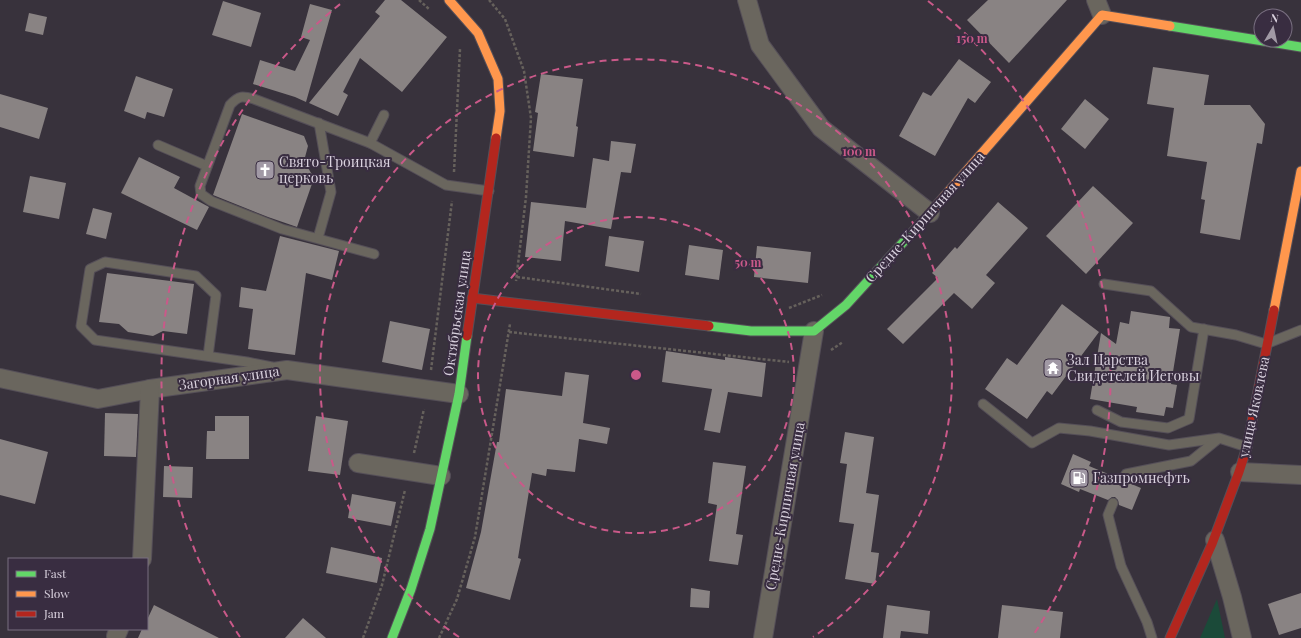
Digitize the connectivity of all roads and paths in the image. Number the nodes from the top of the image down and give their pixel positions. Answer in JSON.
{"nodes":[{"id":1,"x":449,"y":0,"type":"edge"},
{"id":2,"x":489,"y":0,"type":"edge"},
{"id":3,"x":747,"y":0,"type":"edge"},
{"id":4,"x":1099,"y":8,"type":"edge"},
{"id":5,"x":1301,"y":47,"type":"edge"},
{"id":6,"x":384,"y":115,"type":"dead end"},
{"id":7,"x":319,"y":123,"type":"junction"},
{"id":8,"x":370,"y":143,"type":"junction"},
{"id":9,"x":158,"y":145,"type":"dead end"},
{"id":10,"x":207,"y":166,"type":"junction"},
{"id":11,"x":1301,"y":172,"type":"edge"},
{"id":12,"x":489,"y":191,"type":"junction"},
{"id":13,"x":1298,"y":200,"type":"edge"},
{"id":14,"x":930,"y":213,"type":"junction"},
{"id":15,"x":318,"y":238,"type":"junction"},
{"id":16,"x":374,"y":254,"type":"dead end"},
{"id":17,"x":517,"y":277,"type":"junction"},
{"id":18,"x":1104,"y":284,"type":"dead end"},
{"id":19,"x":829,"y":293,"type":"dead end"},
{"id":20,"x":649,"y":295,"type":"dead end"},
{"id":21,"x":472,"y":298,"type":"junction"},
{"id":22,"x":514,"y":303,"type":"junction"},
{"id":23,"x":784,"y":308,"type":"dead end"},
{"id":24,"x":1204,"y":329,"type":"junction"},
{"id":25,"x":1301,"y":330,"type":"edge"},
{"id":26,"x":814,"y":331,"type":"junction"},
{"id":27,"x":509,"y":332,"type":"junction"},
{"id":28,"x":1266,"y":344,"type":"junction"},
{"id":29,"x":208,"y":356,"type":"junction"},
{"id":30,"x":778,"y":360,"type":"dead end"},
{"id":31,"x":287,"y":370,"type":"junction"},
{"id":32,"x":0,"y":378,"type":"edge"},
{"id":33,"x":150,"y":389,"type":"junction"},
{"id":34,"x":459,"y":394,"type":"junction"},
{"id":35,"x":983,"y":404,"type":"dead end"},
{"id":36,"x":425,"y":406,"type":"dead end"},
{"id":37,"x":1097,"y":410,"type":"dead end"},
{"id":38,"x":1220,"y":438,"type":"junction"},
{"id":39,"x":1247,"y":447,"type":"junction"},
{"id":40,"x":358,"y":463,"type":"dead end"},
{"id":41,"x":409,"y":471,"type":"junction"},
{"id":42,"x":1240,"y":472,"type":"junction"},
{"id":43,"x":1301,"y":475,"type":"edge"},
{"id":44,"x":441,"y":476,"type":"junction"},
{"id":45,"x":1123,"y":481,"type":"dead end"},
{"id":46,"x":1113,"y":502,"type":"dead end"},
{"id":47,"x":1215,"y":540,"type":"junction"},
{"id":48,"x":142,"y":558,"type":"edge"},
{"id":49,"x":363,"y":638,"type":"edge"},
{"id":50,"x":392,"y":638,"type":"edge"},
{"id":51,"x":440,"y":638,"type":"edge"},
{"id":52,"x":763,"y":638,"type":"edge"},
{"id":53,"x":1152,"y":638,"type":"edge"},
{"id":54,"x":1170,"y":638,"type":"edge"},
{"id":55,"x":1242,"y":638,"type":"edge"}],
"edges":[{"from":1,"to":12,"type":"street","name":"Октябрьская улица"},
{"from":2,"to":17,"type":"path"},
{"from":3,"to":14,"type":"street"},
{"from":4,"to":5,"type":"street","name":"Средне-Кирпичная улица"},
{"from":4,"to":14,"type":"street","name":"Средне-Кирпичная улица"},
{"from":6,"to":8,"type":"lane"},
{"from":7,"to":8,"type":"lane"},
{"from":7,"to":10,"type":"lane"},
{"from":7,"to":15,"type":"lane"},
{"from":8,"to":12,"type":"lane"},
{"from":9,"to":10,"type":"lane"},
{"from":10,"to":15,"type":"lane"},
{"from":11,"to":13,"type":"street","name":"улица Яковлева"},
{"from":12,"to":21,"type":"street","name":"Октябрьская улица"},
{"from":13,"to":28,"type":"street","name":"улица Яковлева"},
{"from":14,"to":26,"type":"street","name":"Средне-Кирпичная улица"},
{"from":15,"to":16,"type":"lane"},
{"from":17,"to":20,"type":"path"},
{"from":17,"to":22,"type":"path"},
{"from":18,"to":24,"type":"lane"},
{"from":19,"to":23,"type":"path"},
{"from":21,"to":22,"type":"street"},
{"from":21,"to":34,"type":"street","name":"Октябрьская улица"},
{"from":22,"to":26,"type":"street"},
{"from":22,"to":27,"type":"path"},
{"from":24,"to":28,"type":"lane"},
{"from":24,"to":37,"type":"lane"},
{"from":25,"to":28,"type":"lane"},
{"from":26,"to":52,"type":"street","name":"Средне-Кирпичная улица"},
{"from":27,"to":30,"type":"path"},
{"from":27,"to":51,"type":"path"},
{"from":28,"to":39,"type":"street","name":"улица Яковлева"},
{"from":29,"to":29,"type":"lane"},
{"from":29,"to":31,"type":"lane"},
{"from":31,"to":33,"type":"street","name":"Загорная улица"},
{"from":31,"to":34,"type":"street","name":"Загорная улица"},
{"from":32,"to":33,"type":"street","name":"Загорная улица"},
{"from":33,"to":48,"type":"street"},
{"from":34,"to":44,"type":"street","name":"Октябрьская улица"},
{"from":35,"to":38,"type":"lane"},
{"from":36,"to":41,"type":"path"},
{"from":38,"to":39,"type":"lane"},
{"from":38,"to":45,"type":"lane"},
{"from":39,"to":42,"type":"street","name":"улица Яковлева"},
{"from":40,"to":41,"type":"street"},
{"from":41,"to":44,"type":"street"},
{"from":41,"to":49,"type":"path"},
{"from":42,"to":43,"type":"street"},
{"from":42,"to":47,"type":"street","name":"улица Яковлева"},
{"from":44,"to":50,"type":"street","name":"Октябрьская улица"},
{"from":46,"to":53,"type":"lane"},
{"from":47,"to":54,"type":"street","name":"улица Яковлева"},
{"from":47,"to":55,"type":"street"}]}
